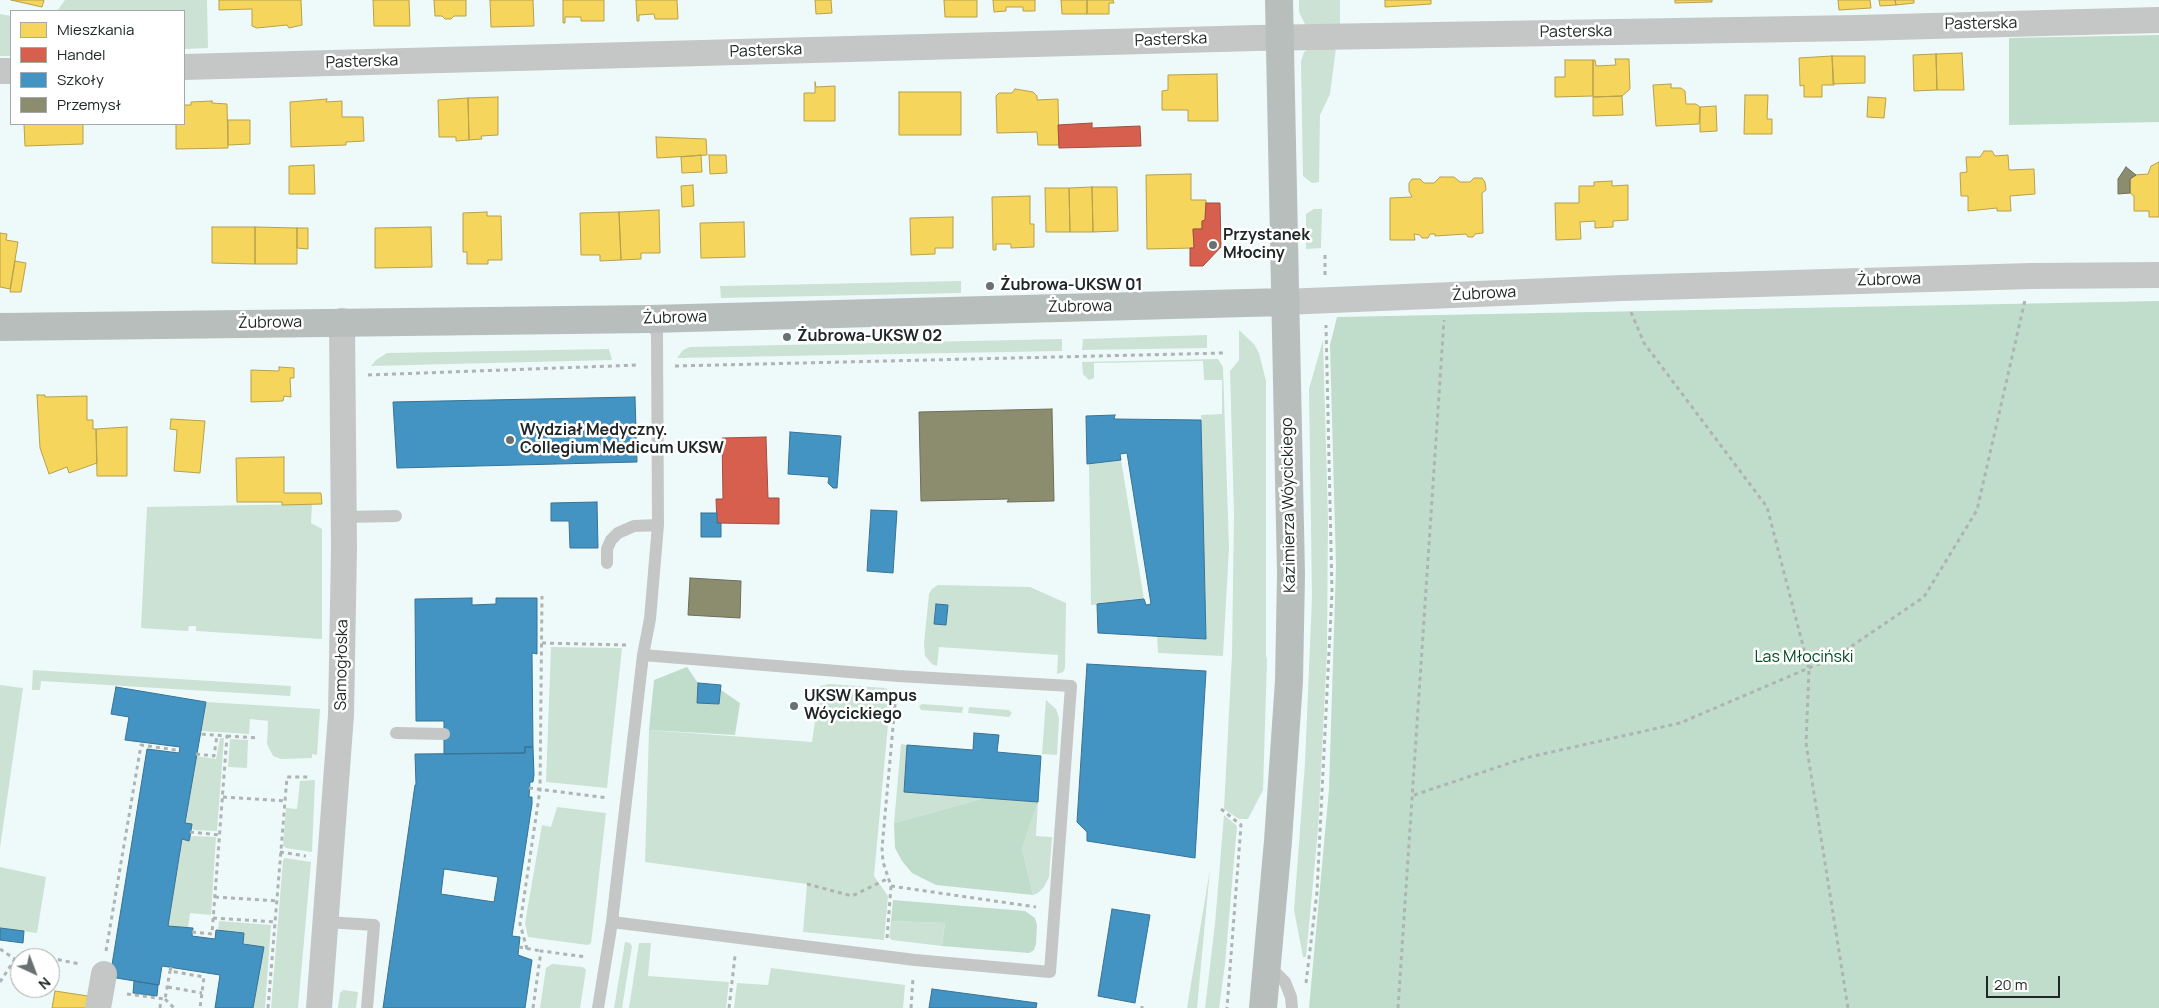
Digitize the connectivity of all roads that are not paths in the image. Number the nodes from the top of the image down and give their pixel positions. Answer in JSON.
{"nodes":[{"id":1,"x":1280,"y":0,"type":"edge"},
{"id":2,"x":2159,"y":20,"type":"edge"},
{"id":3,"x":1280,"y":38,"type":"junction"},
{"id":4,"x":185,"y":66,"type":"edge"},
{"id":5,"x":2159,"y":275,"type":"edge"},
{"id":6,"x":1284,"y":302,"type":"junction"},
{"id":7,"x":650,"y":319,"type":"junction"},
{"id":8,"x":342,"y":321,"type":"junction"},
{"id":9,"x":0,"y":327,"type":"edge"},
{"id":10,"x":396,"y":516,"type":"dead end"},
{"id":11,"x":343,"y":517,"type":"junction"},
{"id":12,"x":658,"y":525,"type":"junction"},
{"id":13,"x":607,"y":563,"type":"dead end"},
{"id":14,"x":643,"y":655,"type":"junction"},
{"id":15,"x":396,"y":733,"type":"dead end"},
{"id":16,"x":444,"y":734,"type":"dead end"},
{"id":17,"x":326,"y":922,"type":"junction"},
{"id":18,"x":612,"y":922,"type":"junction"},
{"id":19,"x":1268,"y":965,"type":"junction"},
{"id":20,"x":319,"y":1008,"type":"edge"},
{"id":21,"x":367,"y":1008,"type":"edge"},
{"id":22,"x":598,"y":1008,"type":"edge"},
{"id":23,"x":1263,"y":1008,"type":"edge"},
{"id":24,"x":1292,"y":1008,"type":"edge"}],
"edges":[{"from":1,"to":3,"type":"street","name":"Kazimierza Wóycickiego"},
{"from":2,"to":3,"type":"street","name":"Pasterska"},
{"from":3,"to":4,"type":"street","name":"Pasterska"},
{"from":3,"to":6,"type":"street","name":"Kazimierza Wóycickiego"},
{"from":5,"to":6,"type":"street","name":"Żubrowa"},
{"from":6,"to":7,"type":"street","name":"Żubrowa"},
{"from":6,"to":19,"type":"street","name":"Kazimierza Wóycickiego"},
{"from":7,"to":8,"type":"street","name":"Żubrowa"},
{"from":7,"to":12,"type":"lane"},
{"from":8,"to":9,"type":"street","name":"Żubrowa"},
{"from":8,"to":11,"type":"street","name":"Samogłoska"},
{"from":10,"to":11,"type":"lane"},
{"from":11,"to":17,"type":"street","name":"Samogłoska"},
{"from":12,"to":13,"type":"lane"},
{"from":12,"to":14,"type":"lane"},
{"from":14,"to":18,"type":"lane"},
{"from":14,"to":18,"type":"lane"},
{"from":15,"to":16,"type":"lane"},
{"from":17,"to":20,"type":"street","name":"Samogłoska"},
{"from":17,"to":21,"type":"lane"},
{"from":18,"to":22,"type":"lane"},
{"from":19,"to":23,"type":"street","name":"Kazimierza Wóycickiego"},
{"from":19,"to":24,"type":"lane"}]}
